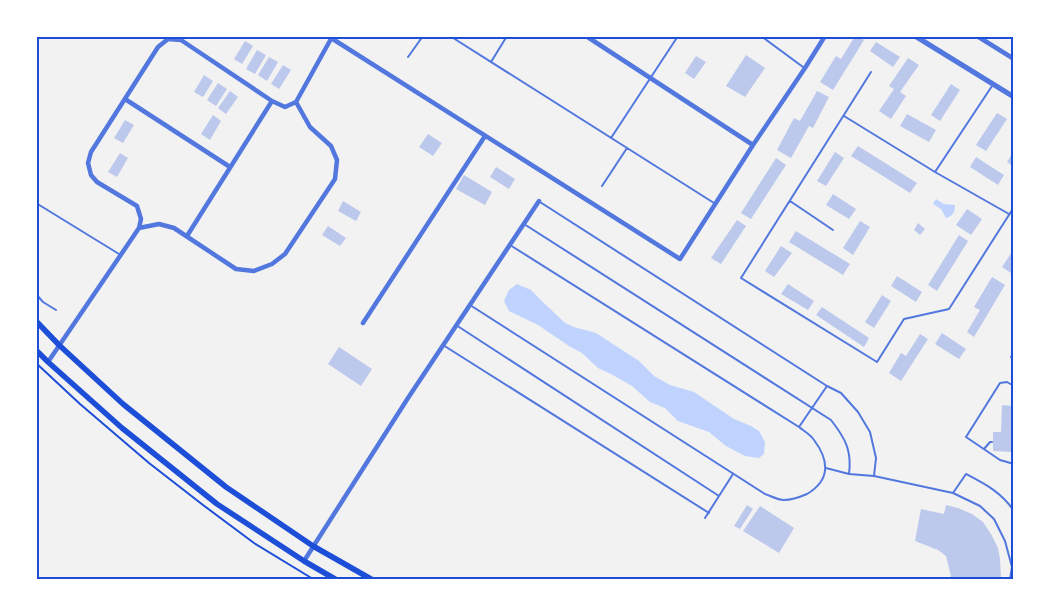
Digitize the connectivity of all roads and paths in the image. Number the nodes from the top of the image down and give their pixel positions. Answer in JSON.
{"nodes":[{"id":1,"x":423,"y":36,"type":"edge"},
{"id":2,"x":450,"y":36,"type":"edge"},
{"id":3,"x":507,"y":36,"type":"edge"},
{"id":4,"x":586,"y":36,"type":"edge"},
{"id":5,"x":678,"y":36,"type":"edge"},
{"id":6,"x":761,"y":36,"type":"edge"},
{"id":7,"x":825,"y":36,"type":"edge"},
{"id":8,"x":915,"y":36,"type":"edge"},
{"id":9,"x":978,"y":36,"type":"edge"},
{"id":10,"x":331,"y":37,"type":"edge"},
{"id":11,"x":408,"y":57,"type":"dead end"},
{"id":12,"x":1013,"y":58,"type":"edge"},
{"id":13,"x":491,"y":62,"type":"junction"},
{"id":14,"x":805,"y":68,"type":"junction"},
{"id":15,"x":871,"y":72,"type":"dead end"},
{"id":16,"x":651,"y":78,"type":"junction"},
{"id":17,"x":993,"y":85,"type":"junction"},
{"id":18,"x":1014,"y":97,"type":"edge"},
{"id":19,"x":125,"y":99,"type":"junction"},
{"id":20,"x":272,"y":101,"type":"junction"},
{"id":21,"x":296,"y":102,"type":"junction"},
{"id":22,"x":844,"y":116,"type":"junction"},
{"id":23,"x":485,"y":136,"type":"junction"},
{"id":24,"x":611,"y":138,"type":"junction"},
{"id":25,"x":752,"y":145,"type":"junction"},
{"id":26,"x":627,"y":148,"type":"junction"},
{"id":27,"x":230,"y":167,"type":"junction"},
{"id":28,"x":936,"y":172,"type":"junction"},
{"id":29,"x":602,"y":186,"type":"dead end"},
{"id":30,"x":539,"y":201,"type":"joint"},
{"id":31,"x":790,"y":201,"type":"junction"},
{"id":32,"x":36,"y":203,"type":"edge"},
{"id":33,"x":715,"y":204,"type":"junction"},
{"id":34,"x":1014,"y":207,"type":"edge"},
{"id":35,"x":1009,"y":214,"type":"junction"},
{"id":36,"x":524,"y":224,"type":"junction"},
{"id":37,"x":139,"y":228,"type":"junction"},
{"id":38,"x":833,"y":230,"type":"dead end"},
{"id":39,"x":186,"y":236,"type":"junction"},
{"id":40,"x":510,"y":245,"type":"junction"},
{"id":41,"x":120,"y":256,"type":"junction"},
{"id":42,"x":36,"y":294,"type":"edge"},
{"id":43,"x":470,"y":305,"type":"junction"},
{"id":44,"x":56,"y":310,"type":"dead end"},
{"id":45,"x":36,"y":320,"type":"edge"},
{"id":46,"x":363,"y":323,"type":"dead end"},
{"id":47,"x":456,"y":325,"type":"junction"},
{"id":48,"x":443,"y":345,"type":"junction"},
{"id":49,"x":59,"y":346,"type":"junction"},
{"id":50,"x":36,"y":350,"type":"edge"},
{"id":51,"x":1014,"y":352,"type":"edge"},
{"id":52,"x":1014,"y":359,"type":"edge"},
{"id":53,"x":48,"y":362,"type":"junction"},
{"id":54,"x":828,"y":386,"type":"junction"},
{"id":55,"x":1014,"y":386,"type":"edge"},
{"id":56,"x":812,"y":408,"type":"junction"},
{"id":57,"x":799,"y":427,"type":"junction"},
{"id":58,"x":992,"y":442,"type":"dead end"},
{"id":59,"x":984,"y":450,"type":"junction"},
{"id":60,"x":1014,"y":464,"type":"edge"},
{"id":61,"x":826,"y":468,"type":"junction"},
{"id":62,"x":734,"y":474,"type":"junction"},
{"id":63,"x":849,"y":474,"type":"junction"},
{"id":64,"x":874,"y":476,"type":"junction"},
{"id":65,"x":953,"y":494,"type":"junction"},
{"id":66,"x":719,"y":496,"type":"junction"},
{"id":67,"x":1014,"y":511,"type":"edge"},
{"id":68,"x":708,"y":512,"type":"junction"},
{"id":69,"x":705,"y":518,"type":"dead end"},
{"id":70,"x":313,"y":546,"type":"junction"},
{"id":71,"x":304,"y":561,"type":"junction"},
{"id":72,"x":1013,"y":567,"type":"edge"},
{"id":73,"x":335,"y":579,"type":"edge"},
{"id":74,"x":371,"y":579,"type":"edge"},
{"id":75,"x":1010,"y":579,"type":"edge"}],
"edges":[{"from":1,"to":11,"type":"lane"},
{"from":2,"to":13,"type":"lane"},
{"from":3,"to":13,"type":"lane"},
{"from":4,"to":16,"type":"street"},
{"from":5,"to":16,"type":"lane"},
{"from":6,"to":14,"type":"lane"},
{"from":7,"to":14,"type":"street"},
{"from":8,"to":17,"type":"street"},
{"from":9,"to":12,"type":"street"},
{"from":10,"to":21,"type":"street"},
{"from":10,"to":23,"type":"street"},
{"from":13,"to":24,"type":"lane"},
{"from":14,"to":25,"type":"street"},
{"from":15,"to":22,"type":"lane"},
{"from":16,"to":24,"type":"lane"},
{"from":16,"to":25,"type":"street"},
{"from":17,"to":18,"type":"street"},
{"from":17,"to":28,"type":"lane"},
{"from":19,"to":20,"type":"street"},
{"from":19,"to":27,"type":"street"},
{"from":19,"to":37,"type":"street"},
{"from":20,"to":21,"type":"street"},
{"from":20,"to":27,"type":"street"},
{"from":21,"to":39,"type":"street"},
{"from":22,"to":28,"type":"lane"},
{"from":22,"to":31,"type":"lane"},
{"from":23,"to":33,"type":"street"},
{"from":23,"to":46,"type":"street"},
{"from":24,"to":26,"type":"lane"},
{"from":25,"to":33,"type":"street"},
{"from":26,"to":29,"type":"lane"},
{"from":26,"to":33,"type":"lane"},
{"from":27,"to":39,"type":"street"},
{"from":28,"to":35,"type":"lane"},
{"from":30,"to":36,"type":"street"},
{"from":30,"to":54,"type":"lane"},
{"from":31,"to":35,"type":"lane"},
{"from":31,"to":38,"type":"lane"},
{"from":32,"to":41,"type":"lane"},
{"from":34,"to":35,"type":"lane"},
{"from":36,"to":40,"type":"street"},
{"from":36,"to":56,"type":"lane"},
{"from":37,"to":39,"type":"street"},
{"from":37,"to":41,"type":"street"},
{"from":40,"to":43,"type":"street"},
{"from":40,"to":57,"type":"lane"},
{"from":41,"to":49,"type":"street"},
{"from":42,"to":44,"type":"lane"},
{"from":43,"to":47,"type":"street"},
{"from":43,"to":62,"type":"lane"},
{"from":45,"to":49,"type":"main road"},
{"from":47,"to":48,"type":"street"},
{"from":47,"to":66,"type":"lane"},
{"from":48,"to":68,"type":"lane"},
{"from":48,"to":70,"type":"street"},
{"from":49,"to":53,"type":"street"},
{"from":49,"to":70,"type":"main road"},
{"from":50,"to":53,"type":"main road"},
{"from":51,"to":52,"type":"lane"},
{"from":53,"to":71,"type":"main road"},
{"from":54,"to":56,"type":"lane"},
{"from":54,"to":64,"type":"lane"},
{"from":55,"to":59,"type":"lane"},
{"from":56,"to":57,"type":"lane"},
{"from":56,"to":63,"type":"lane"},
{"from":57,"to":61,"type":"lane"},
{"from":58,"to":59,"type":"lane"},
{"from":59,"to":60,"type":"lane"},
{"from":61,"to":62,"type":"lane"},
{"from":61,"to":63,"type":"lane"},
{"from":62,"to":66,"type":"lane"},
{"from":63,"to":64,"type":"lane"},
{"from":64,"to":65,"type":"lane"},
{"from":65,"to":67,"type":"lane"},
{"from":65,"to":72,"type":"lane"},
{"from":66,"to":68,"type":"lane"},
{"from":68,"to":69,"type":"lane"},
{"from":70,"to":71,"type":"street"},
{"from":70,"to":74,"type":"main road"},
{"from":71,"to":73,"type":"main road"},
{"from":72,"to":75,"type":"lane"}]}
